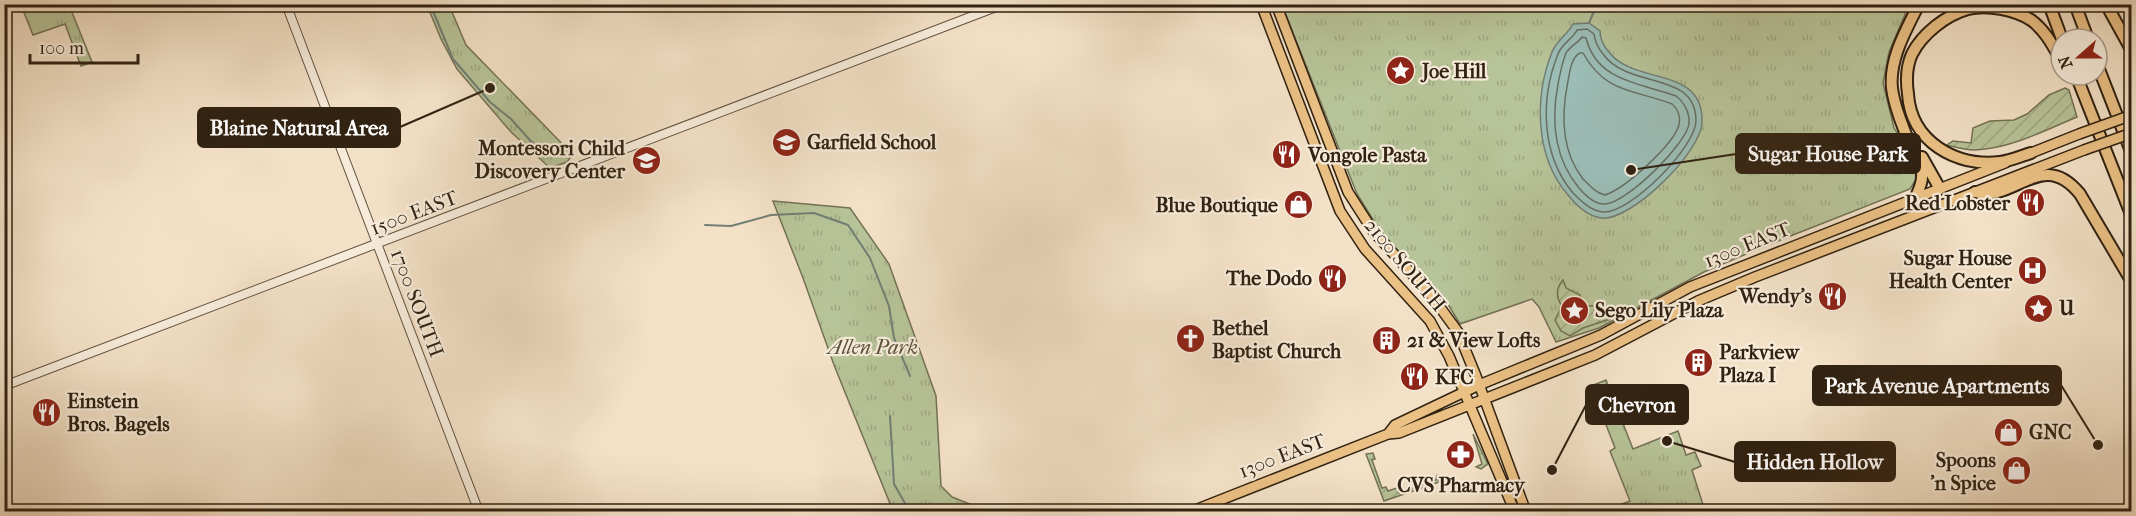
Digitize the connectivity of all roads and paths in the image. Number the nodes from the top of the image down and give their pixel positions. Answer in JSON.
{"nodes":[{"id":1,"x":286,"y":4,"type":"edge"},
{"id":2,"x":1004,"y":4,"type":"edge"},
{"id":3,"x":1261,"y":4,"type":"edge"},
{"id":4,"x":1276,"y":4,"type":"edge"},
{"id":5,"x":1918,"y":4,"type":"edge"},
{"id":6,"x":2049,"y":4,"type":"edge"},
{"id":7,"x":2075,"y":4,"type":"edge"},
{"id":8,"x":2106,"y":4,"type":"edge"},
{"id":9,"x":2058,"y":27,"type":"edge"},
{"id":10,"x":2084,"y":27,"type":"edge"},
{"id":11,"x":2049,"y":40,"type":"edge"},
{"id":12,"x":2132,"y":51,"type":"edge"},
{"id":13,"x":2077,"y":87,"type":"edge"},
{"id":14,"x":2081,"y":87,"type":"edge"},
{"id":15,"x":2106,"y":87,"type":"edge"},
{"id":16,"x":2089,"y":108,"type":"junction"},
{"id":17,"x":2132,"y":115,"type":"edge"},
{"id":18,"x":1902,"y":120,"type":"junction"},
{"id":19,"x":2132,"y":133,"type":"edge"},
{"id":20,"x":2031,"y":153,"type":"junction"},
{"id":21,"x":2132,"y":154,"type":"edge"},
{"id":22,"x":1940,"y":189,"type":"junction"},
{"id":23,"x":1975,"y":192,"type":"junction"},
{"id":24,"x":1915,"y":199,"type":"junction"},
{"id":25,"x":2132,"y":217,"type":"edge"},
{"id":26,"x":378,"y":245,"type":"junction"},
{"id":27,"x":2132,"y":282,"type":"edge"},
{"id":28,"x":1479,"y":385,"type":"junction"},
{"id":29,"x":4,"y":386,"type":"edge"},
{"id":30,"x":1464,"y":392,"type":"junction"},
{"id":31,"x":1484,"y":399,"type":"junction"},
{"id":32,"x":1469,"y":405,"type":"junction"},
{"id":33,"x":1388,"y":434,"type":"junction"},
{"id":34,"x":479,"y":512,"type":"edge"},
{"id":35,"x":1190,"y":512,"type":"edge"},
{"id":36,"x":1515,"y":512,"type":"edge"},
{"id":37,"x":1526,"y":512,"type":"edge"}],
"edges":[{"from":1,"to":26,"type":"street","name":"1700 SOUTH"},
{"from":2,"to":26,"type":"street","name":"1500 EAST"},
{"from":3,"to":30,"type":"main road","name":"2100 SOUTH"},
{"from":4,"to":28,"type":"main road","name":"2100 SOUTH"},
{"from":5,"to":18,"type":"highway"},
{"from":6,"to":9,"type":"highway"},
{"from":7,"to":10,"type":"highway"},
{"from":8,"to":12,"type":"highway"},
{"from":11,"to":20,"type":"highway"},
{"from":13,"to":16,"type":"highway"},
{"from":14,"to":16,"type":"highway"},
{"from":15,"to":21,"type":"highway"},
{"from":16,"to":25,"type":"highway"},
{"from":17,"to":20,"type":"main road","name":"1300 EAST","bridge":true},
{"from":18,"to":22,"type":"highway"},
{"from":18,"to":24,"type":"highway"},
{"from":19,"to":23,"type":"main road","name":"1300 EAST","bridge":true},
{"from":20,"to":22,"type":"main road","name":"1300 EAST"},
{"from":22,"to":24,"type":"main road","name":"1300 EAST"},
{"from":23,"to":27,"type":"highway"},
{"from":23,"to":31,"type":"main road","name":"1300 EAST"},
{"from":24,"to":28,"type":"main road","name":"1300 EAST"},
{"from":26,"to":29,"type":"street","name":"1500 EAST"},
{"from":26,"to":34,"type":"street","name":"1700 SOUTH"},
{"from":28,"to":30,"type":"main road","name":"1300 EAST"},
{"from":28,"to":31,"type":"main road","name":"2100 SOUTH"},
{"from":30,"to":32,"type":"main road","name":"2100 SOUTH"},
{"from":30,"to":33,"type":"main road","name":"1300 EAST"},
{"from":31,"to":32,"type":"main road","name":"1300 EAST"},
{"from":31,"to":37,"type":"main road","name":"2100 SOUTH"},
{"from":32,"to":33,"type":"main road","name":"1300 EAST"},
{"from":32,"to":36,"type":"main road","name":"2100 SOUTH"},
{"from":33,"to":35,"type":"main road","name":"1300 EAST"}]}
